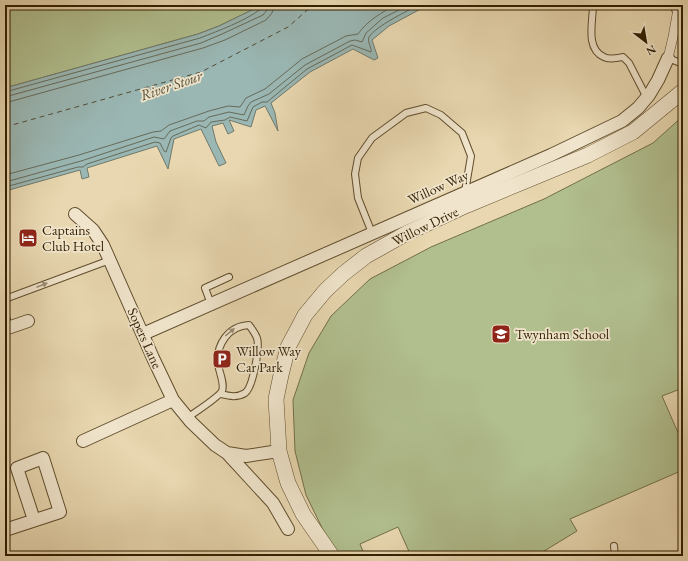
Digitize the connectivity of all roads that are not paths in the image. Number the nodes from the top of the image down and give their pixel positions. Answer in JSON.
{"nodes":[{"id":1,"x":593,"y":5,"type":"edge"},
{"id":2,"x":680,"y":10,"type":"edge"},
{"id":3,"x":668,"y":58,"type":"junction"},
{"id":4,"x":683,"y":64,"type":"edge"},
{"id":5,"x":683,"y":91,"type":"edge"},
{"id":6,"x":647,"y":98,"type":"junction"},
{"id":7,"x":465,"y":192,"type":"junction"},
{"id":8,"x":75,"y":214,"type":"dead end"},
{"id":9,"x":372,"y":233,"type":"junction"},
{"id":10,"x":110,"y":260,"type":"junction"},
{"id":11,"x":229,"y":277,"type":"dead end"},
{"id":12,"x":5,"y":299,"type":"edge"},
{"id":13,"x":211,"y":304,"type":"junction"},
{"id":14,"x":5,"y":314,"type":"edge"},
{"id":15,"x":28,"y":321,"type":"dead end"},
{"id":16,"x":8,"y":328,"type":"edge"},
{"id":17,"x":143,"y":334,"type":"junction"},
{"id":18,"x":220,"y":394,"type":"junction"},
{"id":19,"x":174,"y":400,"type":"junction"},
{"id":20,"x":187,"y":418,"type":"junction"},
{"id":21,"x":83,"y":441,"type":"dead end"},
{"id":22,"x":279,"y":451,"type":"junction"},
{"id":23,"x":227,"y":453,"type":"junction"},
{"id":24,"x":34,"y":520,"type":"junction"},
{"id":25,"x":288,"y":529,"type":"dead end"},
{"id":26,"x":5,"y":530,"type":"edge"},
{"id":27,"x":614,"y":546,"type":"dead end"},
{"id":28,"x":328,"y":555,"type":"edge"},
{"id":29,"x":614,"y":556,"type":"edge"}],
"edges":[{"from":1,"to":6,"type":"lane"},
{"from":2,"to":3,"type":"street","name":"Willow Way"},
{"from":3,"to":4,"type":"lane"},
{"from":3,"to":6,"type":"street","name":"Willow Way"},
{"from":5,"to":22,"type":"street","name":"Willow Drive"},
{"from":6,"to":7,"type":"street","name":"Willow Way"},
{"from":7,"to":9,"type":"street","name":"Willow Way"},
{"from":7,"to":9,"type":"lane"},
{"from":8,"to":10,"type":"street","name":"Sopers Lane"},
{"from":9,"to":13,"type":"street","name":"Willow Way"},
{"from":12,"to":10,"type":"lane","one_way":true},
{"from":10,"to":17,"type":"street","name":"Sopers Lane"},
{"from":11,"to":13,"type":"lane"},
{"from":13,"to":17,"type":"street","name":"Willow Way"},
{"from":14,"to":16,"type":"lane"},
{"from":15,"to":16,"type":"street"},
{"from":17,"to":19,"type":"street","name":"Sopers Lane"},
{"from":18,"to":18,"type":"lane","one_way":true},
{"from":18,"to":20,"type":"lane"},
{"from":19,"to":20,"type":"street","name":"Sopers Lane"},
{"from":19,"to":21,"type":"street"},
{"from":20,"to":23,"type":"street","name":"Sopers Lane"},
{"from":22,"to":23,"type":"street","name":"Sopers Lane"},
{"from":22,"to":28,"type":"street"},
{"from":23,"to":25,"type":"street","name":"Sopers Lane"},
{"from":24,"to":24,"type":"street"},
{"from":24,"to":26,"type":"street"},
{"from":27,"to":29,"type":"lane"}]}
